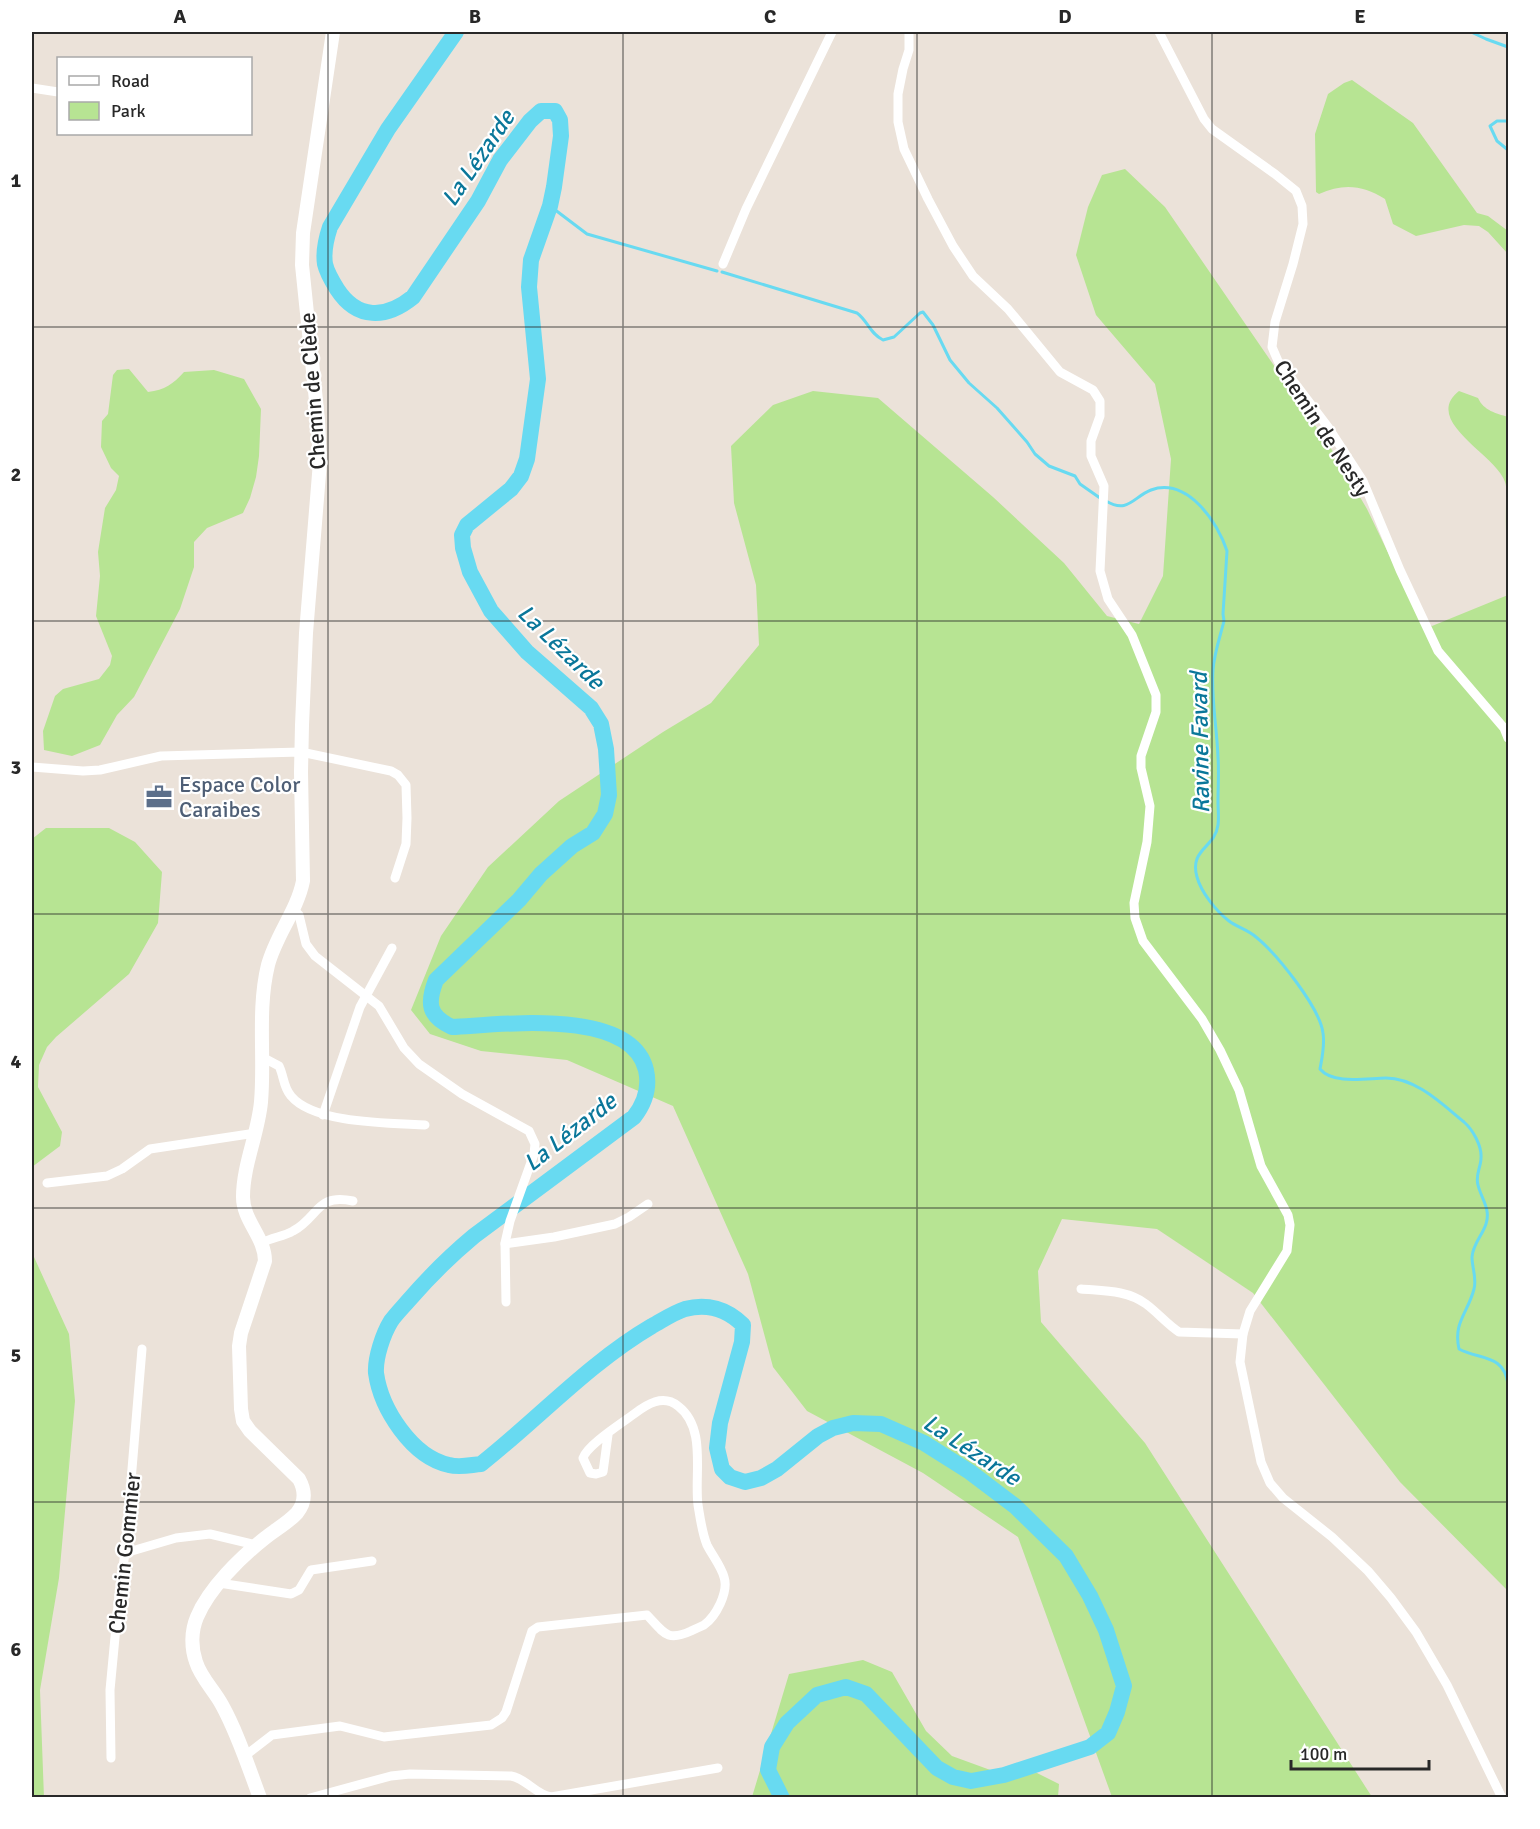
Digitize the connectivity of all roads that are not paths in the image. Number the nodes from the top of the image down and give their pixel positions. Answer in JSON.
{"nodes":[{"id":1,"x":333,"y":32,"type":"edge"},
{"id":2,"x":832,"y":32,"type":"edge"},
{"id":3,"x":909,"y":32,"type":"edge"},
{"id":4,"x":1159,"y":32,"type":"edge"},
{"id":5,"x":32,"y":88,"type":"edge"},
{"id":6,"x":57,"y":92,"type":"edge"},
{"id":7,"x":723,"y":264,"type":"dead end"},
{"id":8,"x":1509,"y":738,"type":"edge"},
{"id":9,"x":301,"y":752,"type":"junction"},
{"id":10,"x":32,"y":767,"type":"edge"},
{"id":11,"x":396,"y":878,"type":"dead end"},
{"id":12,"x":294,"y":910,"type":"junction"},
{"id":13,"x":392,"y":948,"type":"dead end"},
{"id":14,"x":366,"y":994,"type":"junction"},
{"id":15,"x":262,"y":1057,"type":"junction"},
{"id":16,"x":323,"y":1115,"type":"junction"},
{"id":17,"x":426,"y":1125,"type":"dead end"},
{"id":18,"x":256,"y":1133,"type":"junction"},
{"id":19,"x":47,"y":1183,"type":"dead end"},
{"id":20,"x":353,"y":1201,"type":"dead end"},
{"id":21,"x":648,"y":1204,"type":"dead end"},
{"id":22,"x":262,"y":1243,"type":"junction"},
{"id":23,"x":505,"y":1244,"type":"junction"},
{"id":24,"x":1081,"y":1289,"type":"dead end"},
{"id":25,"x":506,"y":1302,"type":"dead end"},
{"id":26,"x":1243,"y":1334,"type":"junction"},
{"id":27,"x":142,"y":1349,"type":"dead end"},
{"id":28,"x":608,"y":1435,"type":"dead end"},
{"id":29,"x":256,"y":1545,"type":"junction"},
{"id":30,"x":125,"y":1553,"type":"junction"},
{"id":31,"x":372,"y":1561,"type":"dead end"},
{"id":32,"x":219,"y":1583,"type":"junction"},
{"id":33,"x":246,"y":1755,"type":"junction"},
{"id":34,"x":111,"y":1758,"type":"dead end"},
{"id":35,"x":718,"y":1768,"type":"dead end"},
{"id":36,"x":260,"y":1797,"type":"edge"},
{"id":37,"x":310,"y":1797,"type":"edge"},
{"id":38,"x":1502,"y":1797,"type":"edge"}],
"edges":[{"from":1,"to":9,"type":"main road","name":"Chemin de Clède"},
{"from":2,"to":7,"type":"street"},
{"from":3,"to":26,"type":"street"},
{"from":4,"to":8,"type":"street","name":"Chemin de Nesty"},
{"from":5,"to":6,"type":"street"},
{"from":9,"to":10,"type":"street"},
{"from":9,"to":11,"type":"street"},
{"from":9,"to":12,"type":"main road","name":"Chemin de Clède"},
{"from":12,"to":14,"type":"street"},
{"from":12,"to":15,"type":"main road","name":"Chemin de Clède"},
{"from":13,"to":14,"type":"street"},
{"from":14,"to":16,"type":"street"},
{"from":14,"to":23,"type":"street"},
{"from":15,"to":16,"type":"street"},
{"from":15,"to":18,"type":"main road","name":"Chemin de Clède"},
{"from":16,"to":17,"type":"street"},
{"from":18,"to":19,"type":"street"},
{"from":18,"to":22,"type":"main road","name":"Chemin de Clède"},
{"from":20,"to":22,"type":"street"},
{"from":21,"to":23,"type":"street"},
{"from":22,"to":29,"type":"main road"},
{"from":23,"to":25,"type":"street"},
{"from":24,"to":26,"type":"street"},
{"from":26,"to":38,"type":"street"},
{"from":27,"to":30,"type":"street","name":"Chemin Gommier"},
{"from":28,"to":33,"type":"street"},
{"from":29,"to":30,"type":"street"},
{"from":29,"to":32,"type":"main road"},
{"from":30,"to":34,"type":"street","name":"Chemin Gommier"},
{"from":31,"to":32,"type":"street"},
{"from":32,"to":33,"type":"main road"},
{"from":33,"to":36,"type":"main road"},
{"from":35,"to":37,"type":"street"}]}
